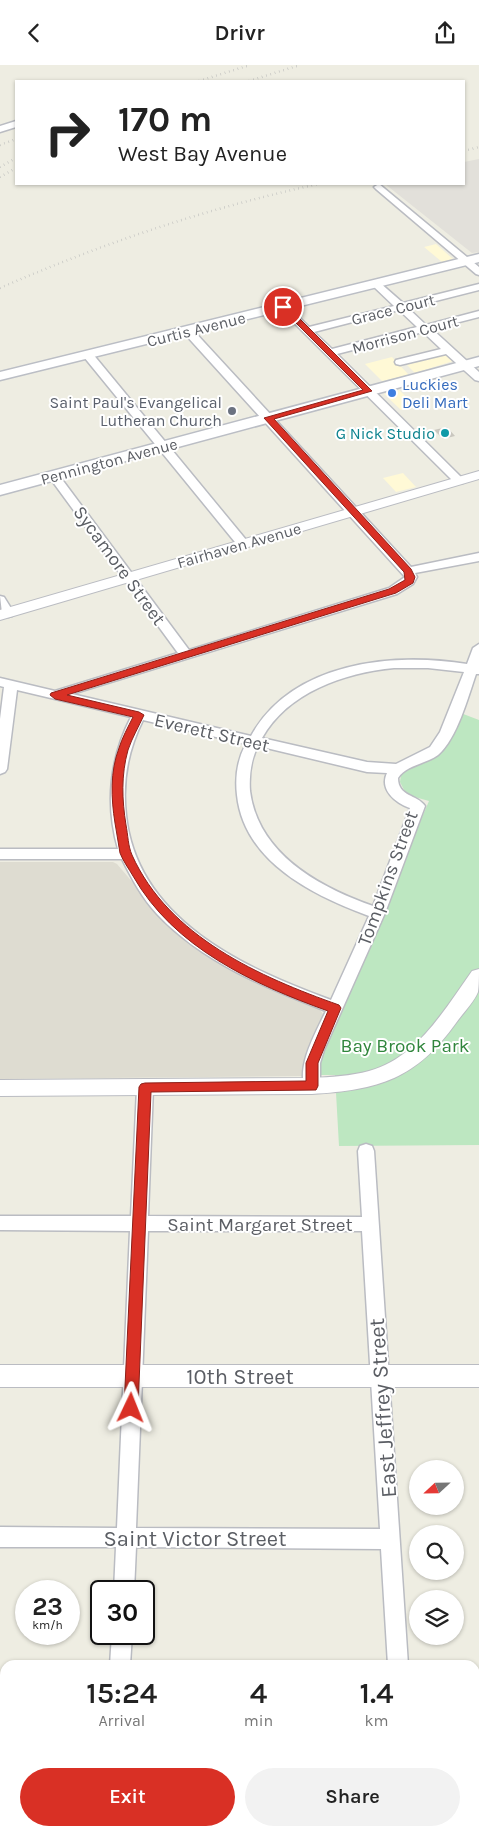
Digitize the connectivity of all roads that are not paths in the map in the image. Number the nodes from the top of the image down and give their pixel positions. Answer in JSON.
{"nodes":[{"id":1,"x":15,"y":124,"type":"edge"},
{"id":2,"x":0,"y":129,"type":"edge"},
{"id":3,"x":379,"y":187,"type":"dead end"},
{"id":4,"x":473,"y":260,"type":"edge"},
{"id":5,"x":479,"y":272,"type":"edge"},
{"id":6,"x":376,"y":284,"type":"junction"},
{"id":7,"x":479,"y":287,"type":"edge"},
{"id":8,"x":283,"y":307,"type":"junction"},
{"id":9,"x":401,"y":307,"type":"junction"},
{"id":10,"x":479,"y":314,"type":"edge"},
{"id":11,"x":424,"y":329,"type":"junction"},
{"id":12,"x":188,"y":331,"type":"junction"},
{"id":13,"x":308,"y":331,"type":"junction"},
{"id":14,"x":448,"y":350,"type":"junction"},
{"id":15,"x":330,"y":353,"type":"junction"},
{"id":16,"x":88,"y":355,"type":"junction"},
{"id":17,"x":400,"y":363,"type":"dead end"},
{"id":18,"x":472,"y":363,"type":"edge"},
{"id":19,"x":0,"y":376,"type":"edge"},
{"id":20,"x":479,"y":378,"type":"edge"},
{"id":21,"x":368,"y":391,"type":"junction"},
{"id":22,"x":268,"y":418,"type":"junction"},
{"id":23,"x":163,"y":447,"type":"junction"},
{"id":24,"x":479,"y":475,"type":"edge"},
{"id":25,"x":54,"y":476,"type":"junction"},
{"id":26,"x":459,"y":481,"type":"junction"},
{"id":27,"x":0,"y":490,"type":"edge"},
{"id":28,"x":354,"y":511,"type":"junction"},
{"id":29,"x":243,"y":544,"type":"junction"},
{"id":30,"x":479,"y":557,"type":"edge"},
{"id":31,"x":408,"y":571,"type":"junction"},
{"id":32,"x":128,"y":577,"type":"junction"},
{"id":33,"x":3,"y":609,"type":"edge"},
{"id":34,"x":479,"y":648,"type":"edge"},
{"id":35,"x":186,"y":655,"type":"junction"},
{"id":36,"x":475,"y":669,"type":"edge"},
{"id":37,"x":5,"y":683,"type":"edge"},
{"id":38,"x":55,"y":695,"type":"junction"},
{"id":39,"x":139,"y":715,"type":"junction"},
{"id":40,"x":252,"y":741,"type":"junction"},
{"id":41,"x":0,"y":769,"type":"edge"},
{"id":42,"x":397,"y":769,"type":"junction"},
{"id":43,"x":0,"y":854,"type":"edge"},
{"id":44,"x":126,"y":854,"type":"junction"},
{"id":45,"x":378,"y":913,"type":"junction"},
{"id":46,"x":479,"y":975,"type":"edge"},
{"id":47,"x":335,"y":1008,"type":"junction"},
{"id":48,"x":312,"y":1086,"type":"junction"},
{"id":49,"x":145,"y":1087,"type":"junction"},
{"id":50,"x":0,"y":1089,"type":"edge"},
{"id":51,"x":366,"y":1151,"type":"dead end"},
{"id":52,"x":0,"y":1223,"type":"edge"},
{"id":53,"x":139,"y":1223,"type":"junction"},
{"id":54,"x":370,"y":1224,"type":"junction"},
{"id":55,"x":0,"y":1376,"type":"edge"},
{"id":56,"x":133,"y":1376,"type":"junction"},
{"id":57,"x":380,"y":1376,"type":"junction"},
{"id":58,"x":479,"y":1376,"type":"edge"},
{"id":59,"x":0,"y":1537,"type":"edge"},
{"id":60,"x":126,"y":1537,"type":"junction"},
{"id":61,"x":390,"y":1539,"type":"junction"},
{"id":62,"x":124,"y":1580,"type":"edge"},
{"id":63,"x":121,"y":1645,"type":"edge"},
{"id":64,"x":120,"y":1660,"type":"edge"},
{"id":65,"x":398,"y":1660,"type":"edge"}],
"edges":[{"from":1,"to":2,"type":"street"},
{"from":3,"to":4,"type":"street"},
{"from":4,"to":5,"type":"street"},
{"from":4,"to":6,"type":"main road","name":"Curtis Avenue"},
{"from":6,"to":8,"type":"main road","name":"Curtis Avenue"},
{"from":6,"to":9,"type":"street"},
{"from":7,"to":9,"type":"street","name":"Grace Court"},
{"from":8,"to":12,"type":"main road","name":"Curtis Avenue"},
{"from":8,"to":13,"type":"street"},
{"from":9,"to":11,"type":"street"},
{"from":9,"to":13,"type":"street","name":"Grace Court"},
{"from":10,"to":11,"type":"street","name":"Morrison Court"},
{"from":11,"to":14,"type":"street"},
{"from":11,"to":15,"type":"street","name":"Morrison Court"},
{"from":12,"to":16,"type":"main road","name":"Curtis Avenue"},
{"from":12,"to":22,"type":"street"},
{"from":13,"to":15,"type":"street"},
{"from":14,"to":17,"type":"street"},
{"from":14,"to":18,"type":"street"},
{"from":15,"to":21,"type":"street"},
{"from":16,"to":19,"type":"main road","name":"Curtis Avenue"},
{"from":16,"to":23,"type":"street"},
{"from":18,"to":20,"type":"street"},
{"from":18,"to":21,"type":"main road","name":"Pennington Avenue"},
{"from":21,"to":22,"type":"main road","name":"Pennington Avenue"},
{"from":21,"to":26,"type":"street"},
{"from":22,"to":23,"type":"main road","name":"Pennington Avenue"},
{"from":22,"to":28,"type":"street"},
{"from":23,"to":25,"type":"main road","name":"Pennington Avenue"},
{"from":23,"to":29,"type":"street"},
{"from":24,"to":26,"type":"street","name":"Fairhaven Avenue"},
{"from":25,"to":27,"type":"main road","name":"Pennington Avenue"},
{"from":25,"to":32,"type":"street","name":"Sycamore Street"},
{"from":26,"to":28,"type":"street","name":"Fairhaven Avenue"},
{"from":28,"to":29,"type":"street","name":"Fairhaven Avenue"},
{"from":28,"to":31,"type":"street"},
{"from":29,"to":32,"type":"street","name":"Fairhaven Avenue"},
{"from":30,"to":31,"type":"street"},
{"from":31,"to":35,"type":"street"},
{"from":32,"to":33,"type":"street","name":"Fairhaven Avenue"},
{"from":32,"to":35,"type":"street","name":"Sycamore Street"},
{"from":34,"to":36,"type":"street"},
{"from":35,"to":38,"type":"street"},
{"from":36,"to":40,"type":"street"},
{"from":36,"to":42,"type":"street"},
{"from":37,"to":38,"type":"street","name":"Everett Street"},
{"from":37,"to":41,"type":"street"},
{"from":38,"to":39,"type":"street","name":"Everett Street"},
{"from":39,"to":40,"type":"street","name":"Everett Street"},
{"from":39,"to":44,"type":"street"},
{"from":40,"to":42,"type":"street","name":"Everett Street"},
{"from":40,"to":45,"type":"street"},
{"from":42,"to":45,"type":"street","name":"Tompkins Street"},
{"from":43,"to":44,"type":"street"},
{"from":44,"to":47,"type":"street"},
{"from":45,"to":47,"type":"street","name":"Tompkins Street"},
{"from":46,"to":48,"type":"street"},
{"from":47,"to":48,"type":"street","name":"Tompkins Street"},
{"from":48,"to":49,"type":"street"},
{"from":49,"to":50,"type":"street"},
{"from":49,"to":53,"type":"street"},
{"from":51,"to":54,"type":"street","name":"East Jeffrey Street"},
{"from":52,"to":53,"type":"street","name":"Saint Margaret Street"},
{"from":53,"to":54,"type":"street","name":"Saint Margaret Street"},
{"from":53,"to":56,"type":"street"},
{"from":54,"to":57,"type":"street","name":"East Jeffrey Street"},
{"from":55,"to":56,"type":"street","name":"10th Street"},
{"from":56,"to":57,"type":"street","name":"10th Street"},
{"from":56,"to":60,"type":"street"},
{"from":57,"to":58,"type":"street","name":"10th Street"},
{"from":57,"to":61,"type":"street","name":"East Jeffrey Street"},
{"from":59,"to":60,"type":"street","name":"Saint Victor Street"},
{"from":60,"to":61,"type":"street","name":"Saint Victor Street"},
{"from":60,"to":62,"type":"street"},
{"from":61,"to":65,"type":"street","name":"East Jeffrey Street"},
{"from":63,"to":64,"type":"street"}]}
